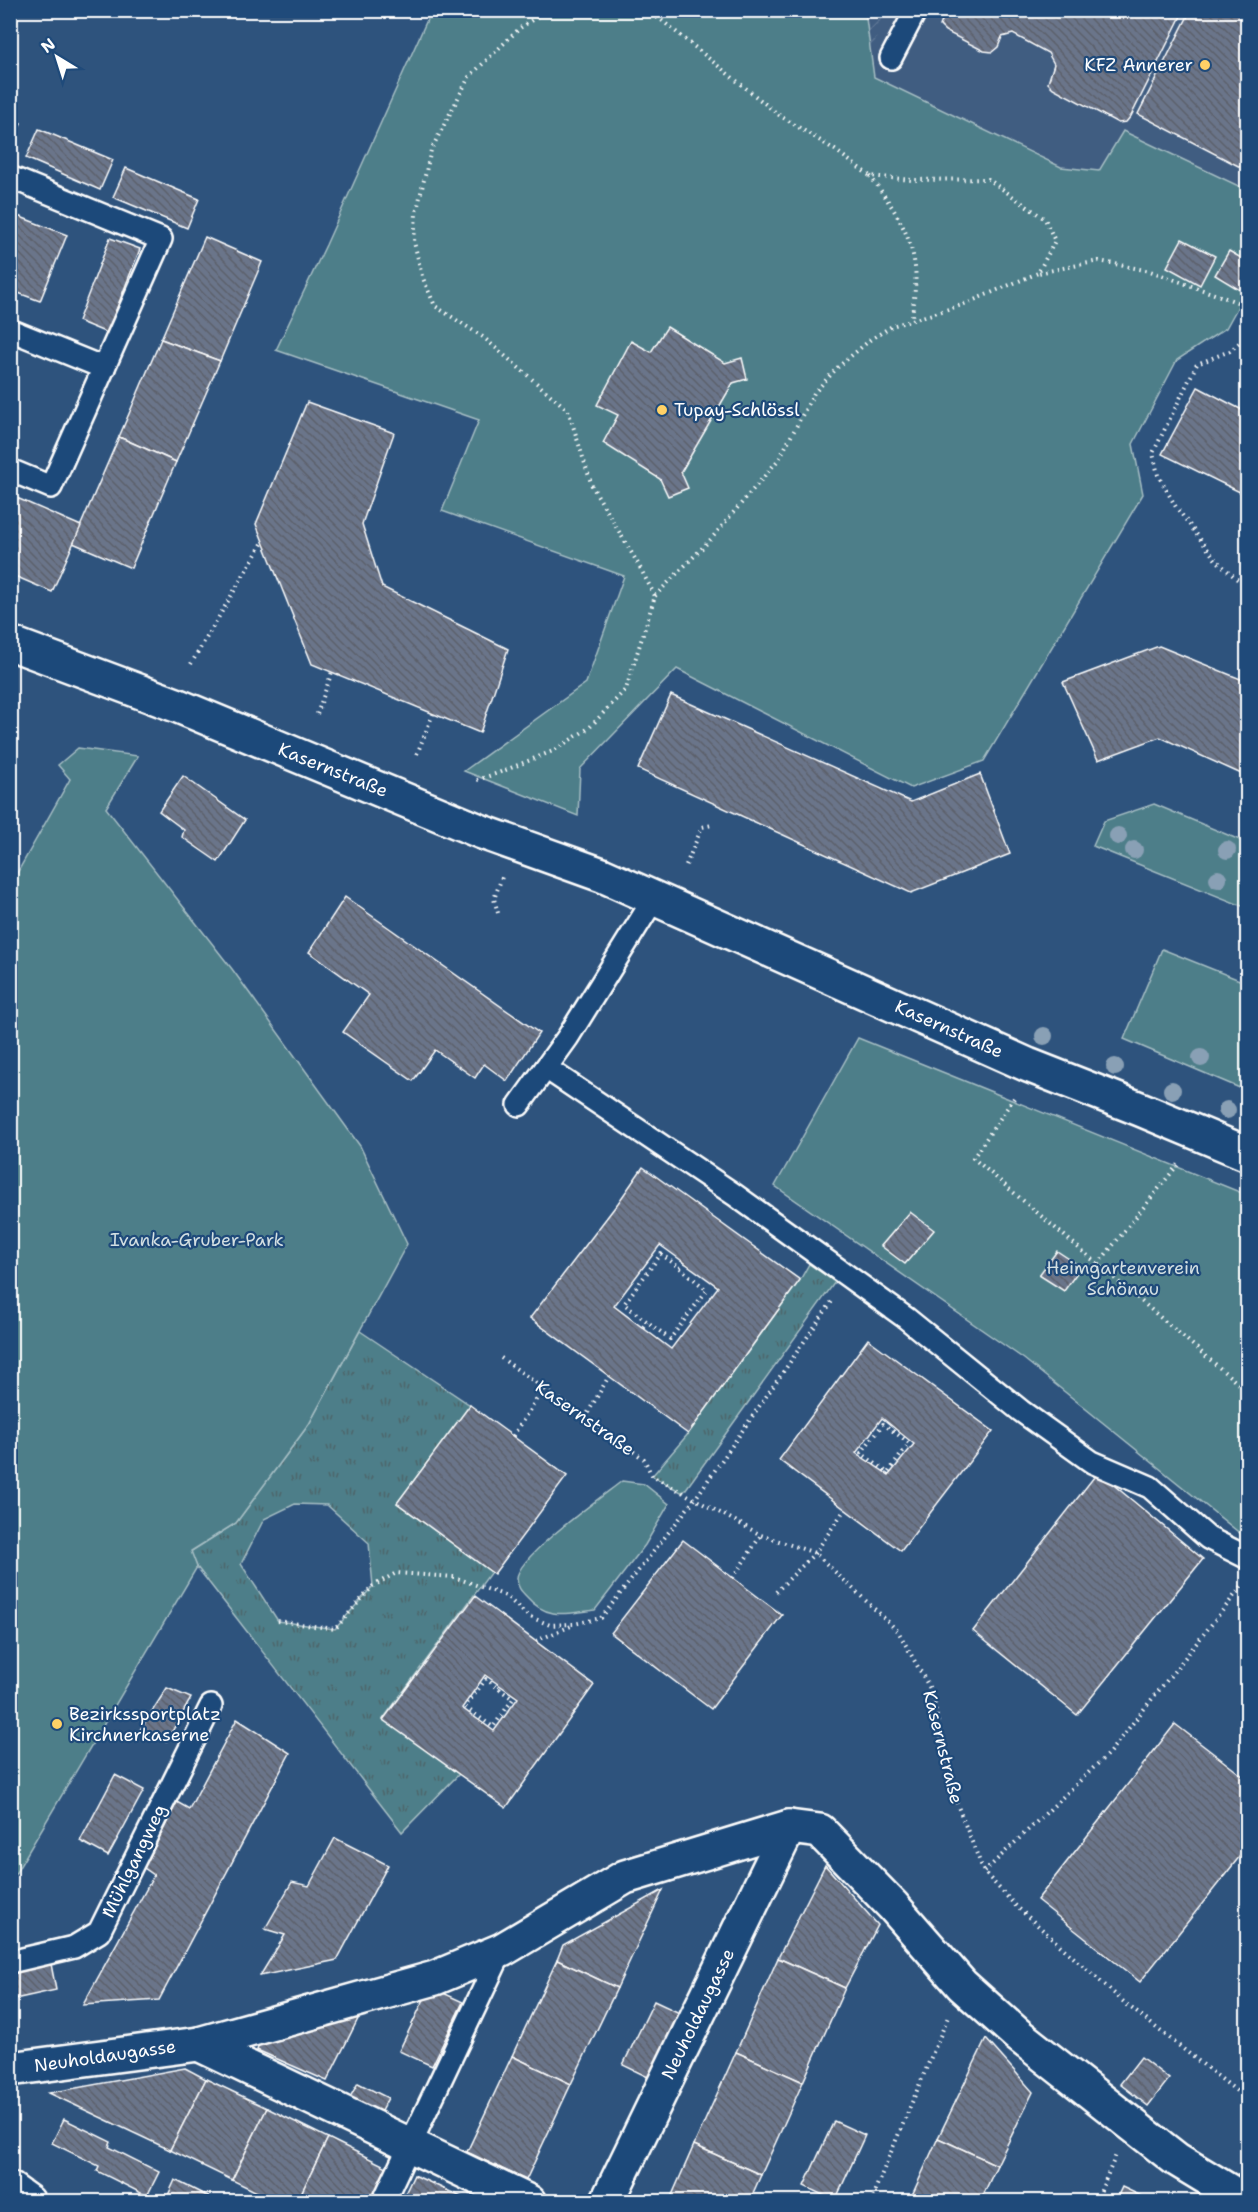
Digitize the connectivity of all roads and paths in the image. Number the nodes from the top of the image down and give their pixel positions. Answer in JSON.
{"nodes":[{"id":1,"x":547,"y":10,"type":"edge"},
{"id":2,"x":640,"y":10,"type":"edge"},
{"id":3,"x":916,"y":10,"type":"edge"},
{"id":4,"x":891,"y":58,"type":"dead end"},
{"id":5,"x":870,"y":176,"type":"junction"},
{"id":6,"x":10,"y":177,"type":"edge"},
{"id":7,"x":1038,"y":273,"type":"junction"},
{"id":8,"x":1248,"y":306,"type":"edge"},
{"id":9,"x":912,"y":319,"type":"junction"},
{"id":10,"x":10,"y":330,"type":"edge"},
{"id":11,"x":1248,"y":335,"type":"edge"},
{"id":12,"x":104,"y":368,"type":"junction"},
{"id":13,"x":10,"y":470,"type":"edge"},
{"id":14,"x":264,"y":542,"type":"dead end"},
{"id":15,"x":1248,"y":589,"type":"edge"},
{"id":16,"x":655,"y":596,"type":"junction"},
{"id":17,"x":10,"y":643,"type":"edge"},
{"id":18,"x":191,"y":664,"type":"dead end"},
{"id":19,"x":332,"y":672,"type":"dead end"},
{"id":20,"x":317,"y":714,"type":"dead end"},
{"id":21,"x":433,"y":714,"type":"dead end"},
{"id":22,"x":417,"y":754,"type":"dead end"},
{"id":23,"x":477,"y":780,"type":"dead end"},
{"id":24,"x":712,"y":825,"type":"dead end"},
{"id":25,"x":687,"y":865,"type":"dead end"},
{"id":26,"x":503,"y":875,"type":"dead end"},
{"id":27,"x":654,"y":897,"type":"junction"},
{"id":28,"x":498,"y":913,"type":"dead end"},
{"id":29,"x":546,"y":1068,"type":"junction"},
{"id":30,"x":1013,"y":1101,"type":"dead end"},
{"id":31,"x":519,"y":1105,"type":"dead end"},
{"id":32,"x":1248,"y":1154,"type":"edge"},
{"id":33,"x":1178,"y":1167,"type":"dead end"},
{"id":34,"x":685,"y":1262,"type":"dead end"},
{"id":35,"x":1098,"y":1264,"type":"junction"},
{"id":36,"x":680,"y":1268,"type":"junction"},
{"id":37,"x":849,"y":1277,"type":"junction"},
{"id":38,"x":647,"y":1322,"type":"junction"},
{"id":39,"x":642,"y":1327,"type":"dead end"},
{"id":40,"x":501,"y":1358,"type":"dead end"},
{"id":41,"x":609,"y":1376,"type":"dead end"},
{"id":42,"x":543,"y":1389,"type":"junction"},
{"id":43,"x":1248,"y":1392,"type":"edge"},
{"id":44,"x":585,"y":1418,"type":"junction"},
{"id":45,"x":513,"y":1436,"type":"dead end"},
{"id":46,"x":876,"y":1465,"type":"joint"},
{"id":47,"x":695,"y":1499,"type":"junction"},
{"id":48,"x":845,"y":1509,"type":"dead end"},
{"id":49,"x":761,"y":1535,"type":"junction"},
{"id":50,"x":815,"y":1553,"type":"junction"},
{"id":51,"x":1248,"y":1558,"type":"edge"},
{"id":52,"x":733,"y":1578,"type":"dead end"},
{"id":53,"x":1248,"y":1580,"type":"edge"},
{"id":54,"x":776,"y":1592,"type":"dead end"},
{"id":55,"x":278,"y":1621,"type":"dead end"},
{"id":56,"x":574,"y":1624,"type":"junction"},
{"id":57,"x":536,"y":1641,"type":"dead end"},
{"id":58,"x":500,"y":1688,"type":"joint"},
{"id":59,"x":211,"y":1706,"type":"dead end"},
{"id":60,"x":789,"y":1827,"type":"junction"},
{"id":61,"x":984,"y":1872,"type":"junction"},
{"id":62,"x":502,"y":1950,"type":"junction"},
{"id":63,"x":10,"y":1962,"type":"edge"},
{"id":64,"x":962,"y":1985,"type":"junction"},
{"id":65,"x":199,"y":2044,"type":"junction"},
{"id":66,"x":10,"y":2069,"type":"edge"},
{"id":67,"x":1248,"y":2100,"type":"edge"},
{"id":68,"x":1123,"y":2119,"type":"junction"},
{"id":69,"x":409,"y":2145,"type":"junction"},
{"id":70,"x":10,"y":2189,"type":"edge"},
{"id":71,"x":28,"y":2202,"type":"edge"},
{"id":72,"x":383,"y":2202,"type":"edge"},
{"id":73,"x":529,"y":2202,"type":"edge"},
{"id":74,"x":607,"y":2202,"type":"edge"},
{"id":75,"x":870,"y":2202,"type":"edge"},
{"id":76,"x":1096,"y":2202,"type":"edge"},
{"id":77,"x":1247,"y":2202,"type":"edge"}],
"edges":[{"from":1,"to":16,"type":"path"},
{"from":2,"to":5,"type":"path"},
{"from":3,"to":4,"type":"lane"},
{"from":5,"to":7,"type":"path"},
{"from":5,"to":9,"type":"path"},
{"from":6,"to":12,"type":"lane"},
{"from":7,"to":8,"type":"path"},
{"from":7,"to":9,"type":"path"},
{"from":9,"to":16,"type":"path"},
{"from":10,"to":12,"type":"lane"},
{"from":11,"to":15,"type":"path"},
{"from":12,"to":13,"type":"lane"},
{"from":14,"to":18,"type":"path"},
{"from":16,"to":23,"type":"path"},
{"from":17,"to":27,"type":"street","name":"Kasernstraße"},
{"from":19,"to":20,"type":"path"},
{"from":21,"to":22,"type":"path"},
{"from":24,"to":25,"type":"path"},
{"from":26,"to":28,"type":"path"},
{"from":27,"to":29,"type":"lane"},
{"from":27,"to":32,"type":"street","name":"Kasernstraße"},
{"from":29,"to":31,"type":"lane"},
{"from":29,"to":37,"type":"lane"},
{"from":30,"to":35,"type":"path"},
{"from":33,"to":35,"type":"path"},
{"from":34,"to":36,"type":"path"},
{"from":35,"to":43,"type":"path"},
{"from":36,"to":38,"type":"path"},
{"from":36,"to":38,"type":"path"},
{"from":37,"to":47,"type":"path"},
{"from":37,"to":51,"type":"lane"},
{"from":38,"to":39,"type":"path"},
{"from":40,"to":42,"type":"path","name":"Kasernstraße"},
{"from":41,"to":44,"type":"path"},
{"from":42,"to":44,"type":"path","name":"Kasernstraße"},
{"from":42,"to":45,"type":"path"},
{"from":44,"to":47,"type":"path","name":"Kasernstraße"},
{"from":46,"to":46,"type":"path"},
{"from":47,"to":49,"type":"path","name":"Kasernstraße"},
{"from":47,"to":56,"type":"path"},
{"from":48,"to":50,"type":"path"},
{"from":49,"to":50,"type":"path","name":"Kasernstraße"},
{"from":49,"to":52,"type":"path"},
{"from":50,"to":54,"type":"path"},
{"from":50,"to":61,"type":"path","name":"Kasernstraße"},
{"from":53,"to":61,"type":"path"},
{"from":55,"to":56,"type":"path"},
{"from":56,"to":57,"type":"path"},
{"from":58,"to":58,"type":"path"},
{"from":59,"to":63,"type":"lane","name":"Mühlgangweg"},
{"from":60,"to":62,"type":"street","name":"Neuholdaugasse"},
{"from":60,"to":64,"type":"street","name":"Neuholdaugasse"},
{"from":60,"to":74,"type":"street","name":"Neuholdaugasse"},
{"from":61,"to":67,"type":"path","name":"Kasernstraße"},
{"from":62,"to":65,"type":"street","name":"Neuholdaugasse"},
{"from":62,"to":69,"type":"lane"},
{"from":64,"to":68,"type":"street","name":"Neuholdaugasse"},
{"from":64,"to":75,"type":"path"},
{"from":65,"to":66,"type":"street","name":"Neuholdaugasse"},
{"from":65,"to":69,"type":"street","name":"Neuholdaugasse"},
{"from":68,"to":76,"type":"path"},
{"from":68,"to":77,"type":"street","name":"Neuholdaugasse"},
{"from":69,"to":72,"type":"lane"},
{"from":69,"to":73,"type":"street","name":"Neuholdaugasse"},
{"from":70,"to":71,"type":"street"}]}
